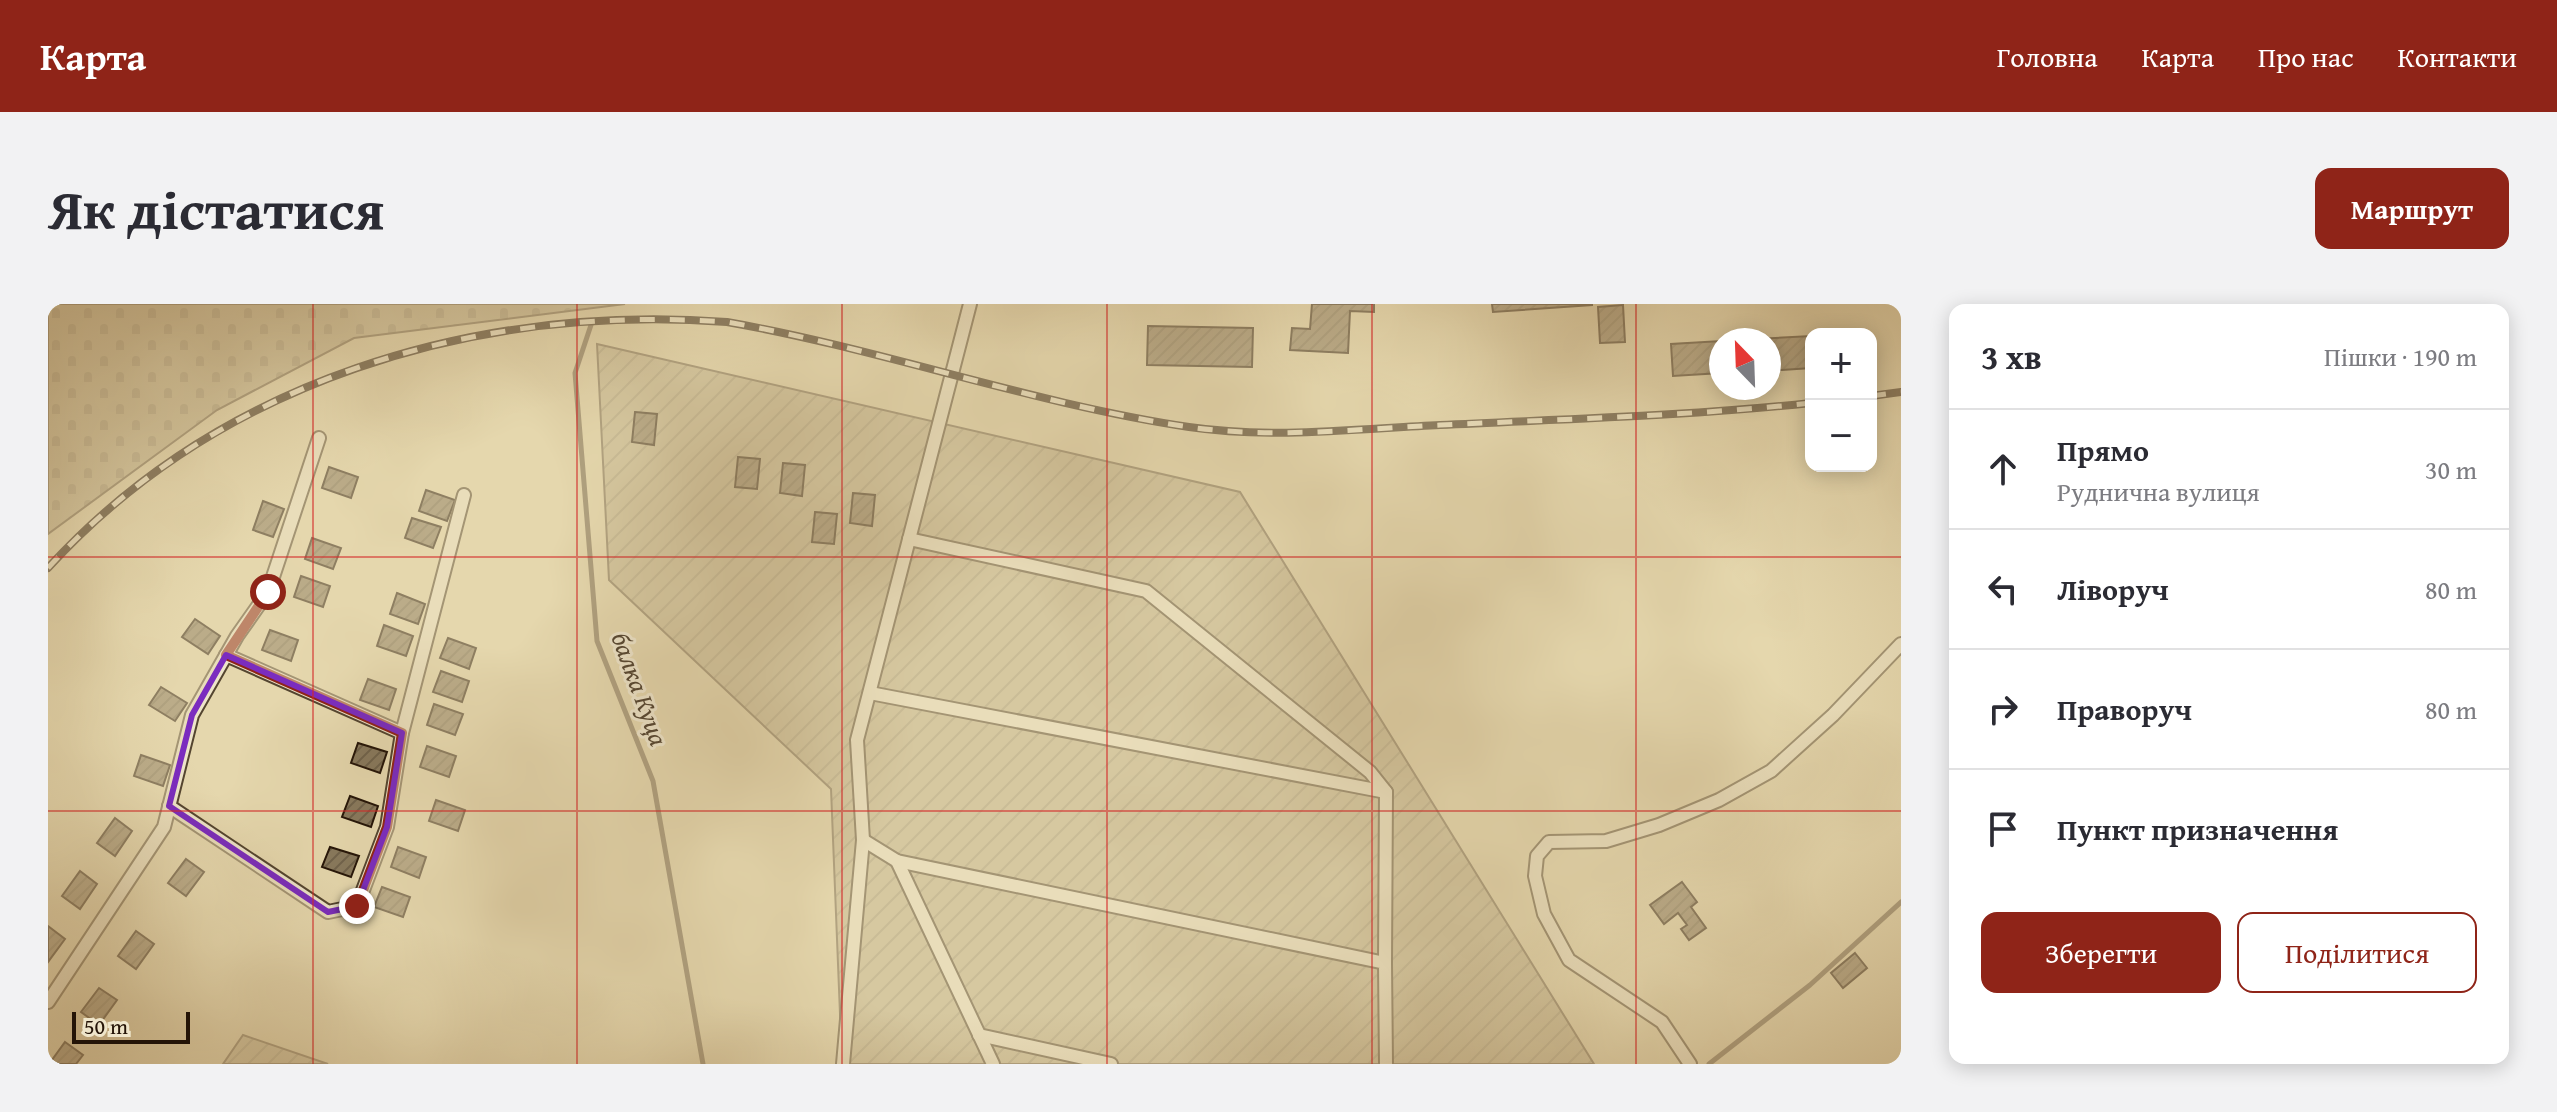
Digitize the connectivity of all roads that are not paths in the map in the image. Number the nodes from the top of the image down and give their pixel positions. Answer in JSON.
{"nodes":[{"id":1,"x":970,"y":304,"type":"edge"},
{"id":2,"x":319,"y":438,"type":"dead end"},
{"id":3,"x":464,"y":495,"type":"dead end"},
{"id":4,"x":909,"y":539,"type":"junction"},
{"id":5,"x":1901,"y":644,"type":"edge"},
{"id":6,"x":226,"y":655,"type":"junction"},
{"id":7,"x":870,"y":693,"type":"junction"},
{"id":8,"x":402,"y":733,"type":"junction"},
{"id":9,"x":1386,"y":792,"type":"junction"},
{"id":10,"x":169,"y":806,"type":"junction"},
{"id":11,"x":863,"y":840,"type":"junction"},
{"id":12,"x":897,"y":861,"type":"junction"},
{"id":13,"x":1385,"y":963,"type":"junction"},
{"id":14,"x":48,"y":1002,"type":"edge"},
{"id":15,"x":979,"y":1035,"type":"junction"},
{"id":16,"x":843,"y":1064,"type":"edge"},
{"id":17,"x":993,"y":1064,"type":"edge"},
{"id":18,"x":1111,"y":1064,"type":"edge"},
{"id":19,"x":1386,"y":1064,"type":"edge"},
{"id":20,"x":1690,"y":1064,"type":"edge"}],
"edges":[{"from":1,"to":4,"type":"street"},
{"from":2,"to":6,"type":"street"},
{"from":3,"to":8,"type":"street"},
{"from":4,"to":7,"type":"street"},
{"from":4,"to":9,"type":"street"},
{"from":5,"to":20,"type":"street"},
{"from":6,"to":8,"type":"street"},
{"from":6,"to":10,"type":"street"},
{"from":7,"to":9,"type":"street"},
{"from":7,"to":11,"type":"street"},
{"from":8,"to":10,"type":"street"},
{"from":9,"to":13,"type":"street"},
{"from":10,"to":14,"type":"street"},
{"from":11,"to":12,"type":"street"},
{"from":11,"to":16,"type":"street"},
{"from":12,"to":13,"type":"street"},
{"from":12,"to":15,"type":"street"},
{"from":13,"to":19,"type":"street"},
{"from":15,"to":17,"type":"street"},
{"from":15,"to":18,"type":"street"}]}
